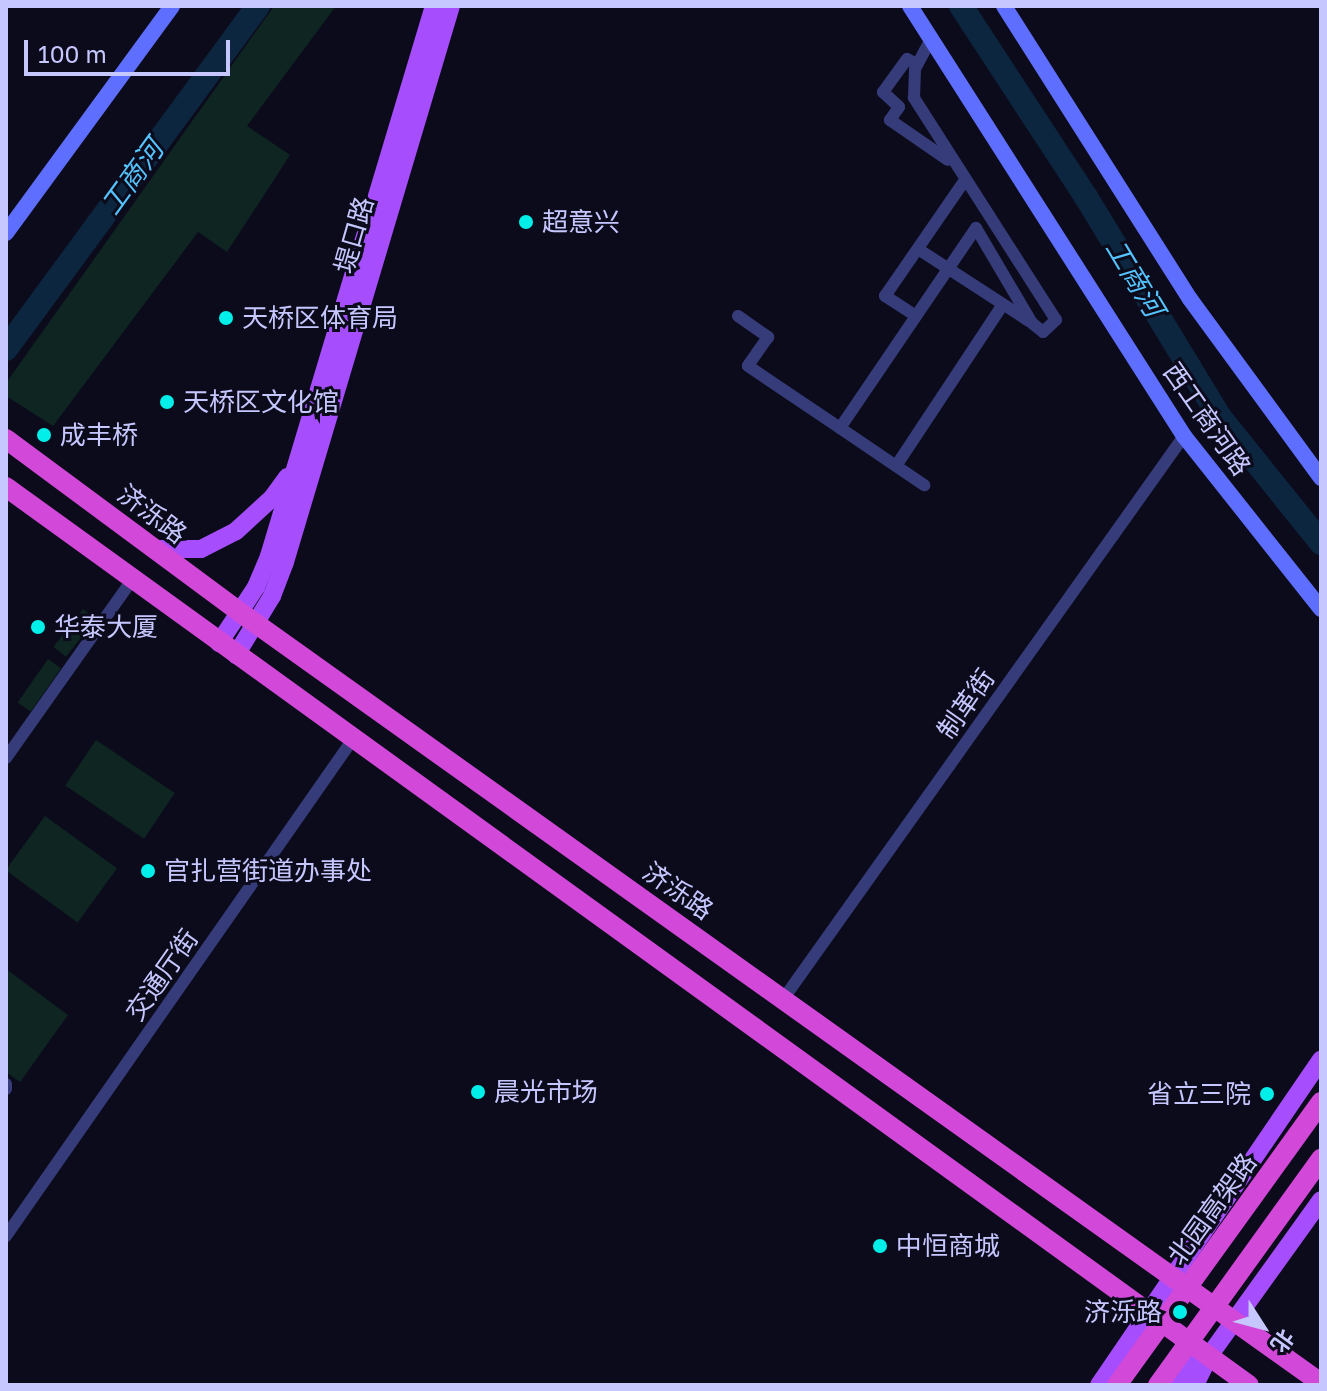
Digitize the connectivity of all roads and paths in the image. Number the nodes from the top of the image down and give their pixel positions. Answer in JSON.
{"nodes":[{"id":1,"x":172,"y":6,"type":"edge"},
{"id":2,"x":434,"y":6,"type":"edge"},
{"id":3,"x":451,"y":6,"type":"edge"},
{"id":4,"x":910,"y":6,"type":"edge"},
{"id":5,"x":1004,"y":6,"type":"edge"},
{"id":6,"x":930,"y":41,"type":"junction"},
{"id":7,"x":917,"y":64,"type":"junction"},
{"id":8,"x":954,"y":164,"type":"junction"},
{"id":9,"x":965,"y":180,"type":"junction"},
{"id":10,"x":985,"y":212,"type":"junction"},
{"id":11,"x":976,"y":228,"type":"junction"},
{"id":12,"x":6,"y":233,"type":"edge"},
{"id":13,"x":918,"y":249,"type":"junction"},
{"id":14,"x":948,"y":268,"type":"junction"},
{"id":15,"x":1002,"y":306,"type":"junction"},
{"id":16,"x":738,"y":316,"type":"dead end"},
{"id":17,"x":916,"y":316,"type":"junction"},
{"id":18,"x":1032,"y":323,"type":"junction"},
{"id":19,"x":840,"y":428,"type":"junction"},
{"id":20,"x":1184,"y":436,"type":"junction"},
{"id":21,"x":6,"y":439,"type":"edge"},
{"id":22,"x":297,"y":461,"type":"junction"},
{"id":23,"x":896,"y":466,"type":"junction"},
{"id":24,"x":1321,"y":478,"type":"edge"},
{"id":25,"x":924,"y":485,"type":"dead end"},
{"id":26,"x":6,"y":487,"type":"edge"},
{"id":27,"x":155,"y":549,"type":"junction"},
{"id":28,"x":132,"y":580,"type":"junction"},
{"id":29,"x":1321,"y":609,"type":"edge"},
{"id":30,"x":249,"y":618,"type":"junction"},
{"id":31,"x":228,"y":649,"type":"junction"},
{"id":32,"x":353,"y":739,"type":"junction"},
{"id":33,"x":6,"y":758,"type":"edge"},
{"id":34,"x":784,"y":998,"type":"junction"},
{"id":35,"x":1321,"y":1060,"type":"edge"},
{"id":36,"x":1321,"y":1102,"type":"edge"},
{"id":37,"x":1321,"y":1159,"type":"edge"},
{"id":38,"x":1321,"y":1200,"type":"edge"},
{"id":39,"x":6,"y":1236,"type":"edge"},
{"id":40,"x":1174,"y":1275,"type":"junction"},
{"id":41,"x":1148,"y":1314,"type":"junction"},
{"id":42,"x":1235,"y":1321,"type":"junction"},
{"id":43,"x":1209,"y":1356,"type":"junction"},
{"id":44,"x":1321,"y":1383,"type":"edge"},
{"id":45,"x":1099,"y":1385,"type":"edge"},
{"id":46,"x":1117,"y":1385,"type":"edge"},
{"id":47,"x":1158,"y":1385,"type":"edge"},
{"id":48,"x":1175,"y":1385,"type":"edge"},
{"id":49,"x":1195,"y":1385,"type":"edge"},
{"id":50,"x":1249,"y":1385,"type":"edge"}],
"edges":[{"from":1,"to":12,"type":"main road"},
{"from":2,"to":22,"type":"main road","name":"堤口路"},
{"from":3,"to":30,"type":"main road","name":"堤口路"},
{"from":4,"to":6,"type":"main road","name":"西工商河路"},
{"from":5,"to":24,"type":"main road"},
{"from":6,"to":7,"type":"street"},
{"from":6,"to":20,"type":"main road","name":"西工商河路"},
{"from":7,"to":8,"type":"street"},
{"from":7,"to":8,"type":"street"},
{"from":8,"to":9,"type":"street"},
{"from":9,"to":10,"type":"street"},
{"from":9,"to":13,"type":"street"},
{"from":10,"to":11,"type":"street"},
{"from":10,"to":18,"type":"street"},
{"from":11,"to":14,"type":"street"},
{"from":11,"to":18,"type":"street"},
{"from":13,"to":14,"type":"street"},
{"from":13,"to":17,"type":"street"},
{"from":14,"to":15,"type":"street"},
{"from":14,"to":17,"type":"street"},
{"from":15,"to":18,"type":"street"},
{"from":15,"to":23,"type":"street"},
{"from":16,"to":19,"type":"street"},
{"from":17,"to":19,"type":"street"},
{"from":19,"to":23,"type":"street"},
{"from":20,"to":29,"type":"main road","name":"西工商河路"},
{"from":20,"to":34,"type":"street","name":"制革街"},
{"from":21,"to":27,"type":"highway","name":"济泺路"},
{"from":22,"to":27,"type":"main road"},
{"from":22,"to":30,"type":"main road","name":"堤口路"},
{"from":23,"to":25,"type":"street"},
{"from":26,"to":28,"type":"highway"},
{"from":27,"to":30,"type":"highway","name":"济泺路"},
{"from":28,"to":31,"type":"highway"},
{"from":28,"to":33,"type":"street"},
{"from":30,"to":31,"type":"main road","name":"堤口路"},
{"from":30,"to":34,"type":"highway","name":"济泺路"},
{"from":31,"to":32,"type":"highway"},
{"from":32,"to":39,"type":"street","name":"交通厅街"},
{"from":32,"to":41,"type":"highway"},
{"from":34,"to":40,"type":"highway","name":"济泺路"},
{"from":35,"to":40,"type":"main road"},
{"from":36,"to":46,"type":"highway","name":"北园高架路","bridge":true},
{"from":37,"to":47,"type":"highway","bridge":true},
{"from":38,"to":42,"type":"main road"},
{"from":40,"to":41,"type":"main road"},
{"from":40,"to":42,"type":"highway","name":"济泺路"},
{"from":41,"to":43,"type":"highway"},
{"from":41,"to":45,"type":"main road"},
{"from":42,"to":43,"type":"main road"},
{"from":42,"to":44,"type":"highway","name":"济泺路"},
{"from":43,"to":48,"type":"main road"},
{"from":43,"to":49,"type":"main road"},
{"from":43,"to":50,"type":"highway"}]}
